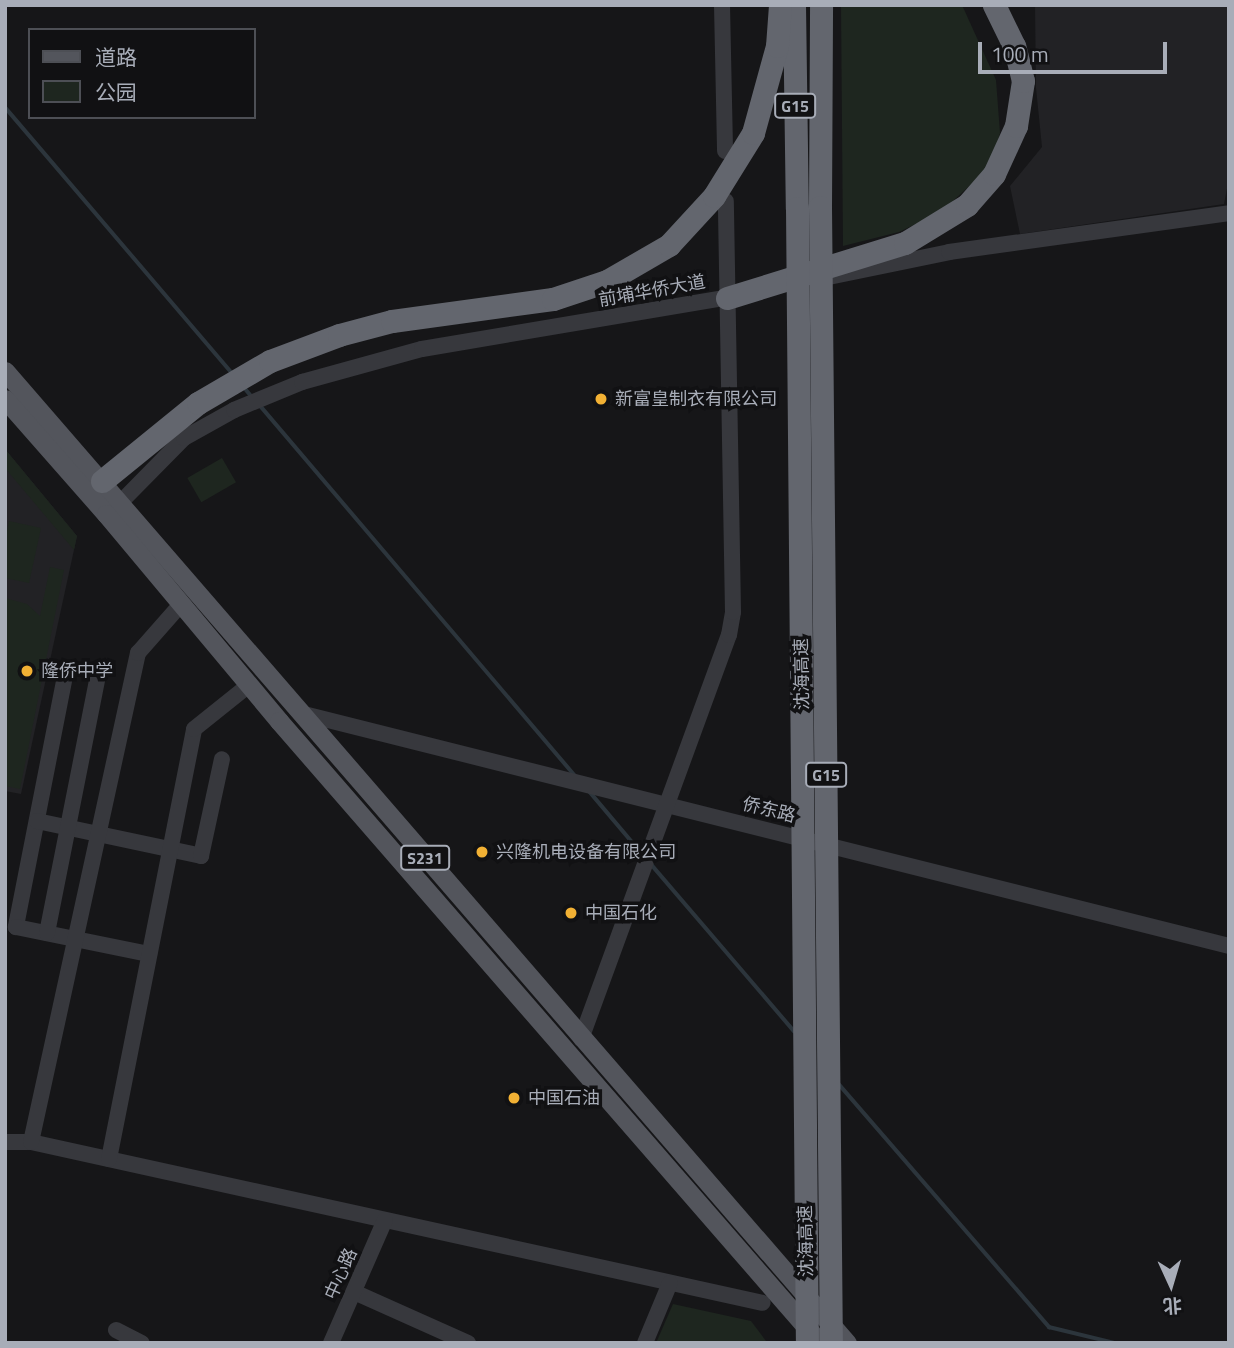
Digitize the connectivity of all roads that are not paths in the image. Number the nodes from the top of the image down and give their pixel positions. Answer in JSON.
{"nodes":[{"id":1,"x":722,"y":5,"type":"edge"},
{"id":2,"x":780,"y":5,"type":"edge"},
{"id":3,"x":793,"y":5,"type":"edge"},
{"id":4,"x":821,"y":5,"type":"edge"},
{"id":5,"x":994,"y":5,"type":"edge"},
{"id":6,"x":724,"y":151,"type":"dead end"},
{"id":7,"x":726,"y":201,"type":"dead end"},
{"id":8,"x":809,"y":207,"type":"junction"},
{"id":9,"x":1229,"y":213,"type":"edge"},
{"id":10,"x":727,"y":298,"type":"junction"},
{"id":11,"x":5,"y":371,"type":"edge"},
{"id":12,"x":5,"y":400,"type":"edge"},
{"id":13,"x":102,"y":481,"type":"junction"},
{"id":14,"x":121,"y":502,"type":"junction"},
{"id":15,"x":181,"y":604,"type":"junction"},
{"id":16,"x":66,"y":671,"type":"dead end"},
{"id":17,"x":97,"y":680,"type":"dead end"},
{"id":18,"x":249,"y":685,"type":"junction"},
{"id":19,"x":300,"y":713,"type":"junction"},
{"id":20,"x":222,"y":759,"type":"dead end"},
{"id":21,"x":667,"y":805,"type":"junction"},
{"id":22,"x":37,"y":821,"type":"junction"},
{"id":23,"x":68,"y":828,"type":"junction"},
{"id":24,"x":98,"y":834,"type":"junction"},
{"id":25,"x":170,"y":850,"type":"junction"},
{"id":26,"x":47,"y":933,"type":"junction"},
{"id":27,"x":76,"y":939,"type":"junction"},
{"id":28,"x":1229,"y":946,"type":"edge"},
{"id":29,"x":149,"y":954,"type":"junction"},
{"id":30,"x":581,"y":1039,"type":"junction"},
{"id":31,"x":5,"y":1142,"type":"edge"},
{"id":32,"x":32,"y":1142,"type":"junction"},
{"id":33,"x":109,"y":1159,"type":"junction"},
{"id":34,"x":385,"y":1220,"type":"junction"},
{"id":35,"x":670,"y":1283,"type":"junction"},
{"id":36,"x":354,"y":1292,"type":"junction"},
{"id":37,"x":762,"y":1303,"type":"dead end"},
{"id":38,"x":116,"y":1330,"type":"dead end"},
{"id":39,"x":142,"y":1343,"type":"edge"},
{"id":40,"x":331,"y":1343,"type":"edge"},
{"id":41,"x":468,"y":1343,"type":"edge"},
{"id":42,"x":645,"y":1343,"type":"edge"},
{"id":43,"x":807,"y":1343,"type":"edge"},
{"id":44,"x":820,"y":1343,"type":"edge"},
{"id":45,"x":831,"y":1343,"type":"edge"},
{"id":46,"x":848,"y":1343,"type":"edge"}],
"edges":[{"from":1,"to":6,"type":"street"},
{"from":2,"to":13,"type":"highway"},
{"from":3,"to":8,"type":"highway","name":"沈海高速","number":"G15"},
{"from":4,"to":8,"type":"highway","name":"沈海高速","number":"G15"},
{"from":5,"to":10,"type":"highway"},
{"from":7,"to":10,"type":"street"},
{"from":8,"to":43,"type":"highway","name":"沈海高速","number":"G15","bridge":true},
{"from":8,"to":45,"type":"highway","name":"沈海高速","number":"G15","bridge":true},
{"from":9,"to":10,"type":"street","name":"前埔华侨大道"},
{"from":10,"to":14,"type":"street","name":"前埔华侨大道"},
{"from":10,"to":21,"type":"street"},
{"from":11,"to":13,"type":"main road","number":"S231"},
{"from":12,"to":15,"type":"main road","number":"S231"},
{"from":13,"to":14,"type":"main road","number":"S231"},
{"from":14,"to":19,"type":"main road","number":"S231"},
{"from":15,"to":18,"type":"main road","number":"S231"},
{"from":15,"to":24,"type":"street"},
{"from":16,"to":22,"type":"street"},
{"from":17,"to":23,"type":"street"},
{"from":18,"to":25,"type":"street"},
{"from":18,"to":44,"type":"main road","number":"S231"},
{"from":19,"to":21,"type":"street","name":"侨东路"},
{"from":19,"to":30,"type":"main road","number":"S231"},
{"from":20,"to":25,"type":"street"},
{"from":21,"to":28,"type":"street","name":"侨东路"},
{"from":21,"to":30,"type":"street"},
{"from":22,"to":23,"type":"street"},
{"from":22,"to":26,"type":"street"},
{"from":23,"to":24,"type":"street"},
{"from":23,"to":26,"type":"street"},
{"from":24,"to":25,"type":"street"},
{"from":24,"to":27,"type":"street"},
{"from":25,"to":29,"type":"street"},
{"from":26,"to":27,"type":"street"},
{"from":27,"to":29,"type":"street"},
{"from":27,"to":32,"type":"street"},
{"from":29,"to":33,"type":"street"},
{"from":30,"to":46,"type":"main road","number":"S231"},
{"from":31,"to":32,"type":"street"},
{"from":32,"to":33,"type":"street"},
{"from":33,"to":34,"type":"street"},
{"from":34,"to":35,"type":"street"},
{"from":34,"to":36,"type":"street","name":"中心路"},
{"from":35,"to":37,"type":"street"},
{"from":35,"to":42,"type":"street"},
{"from":36,"to":40,"type":"street","name":"中心路"},
{"from":36,"to":41,"type":"street"},
{"from":38,"to":39,"type":"street"}]}
